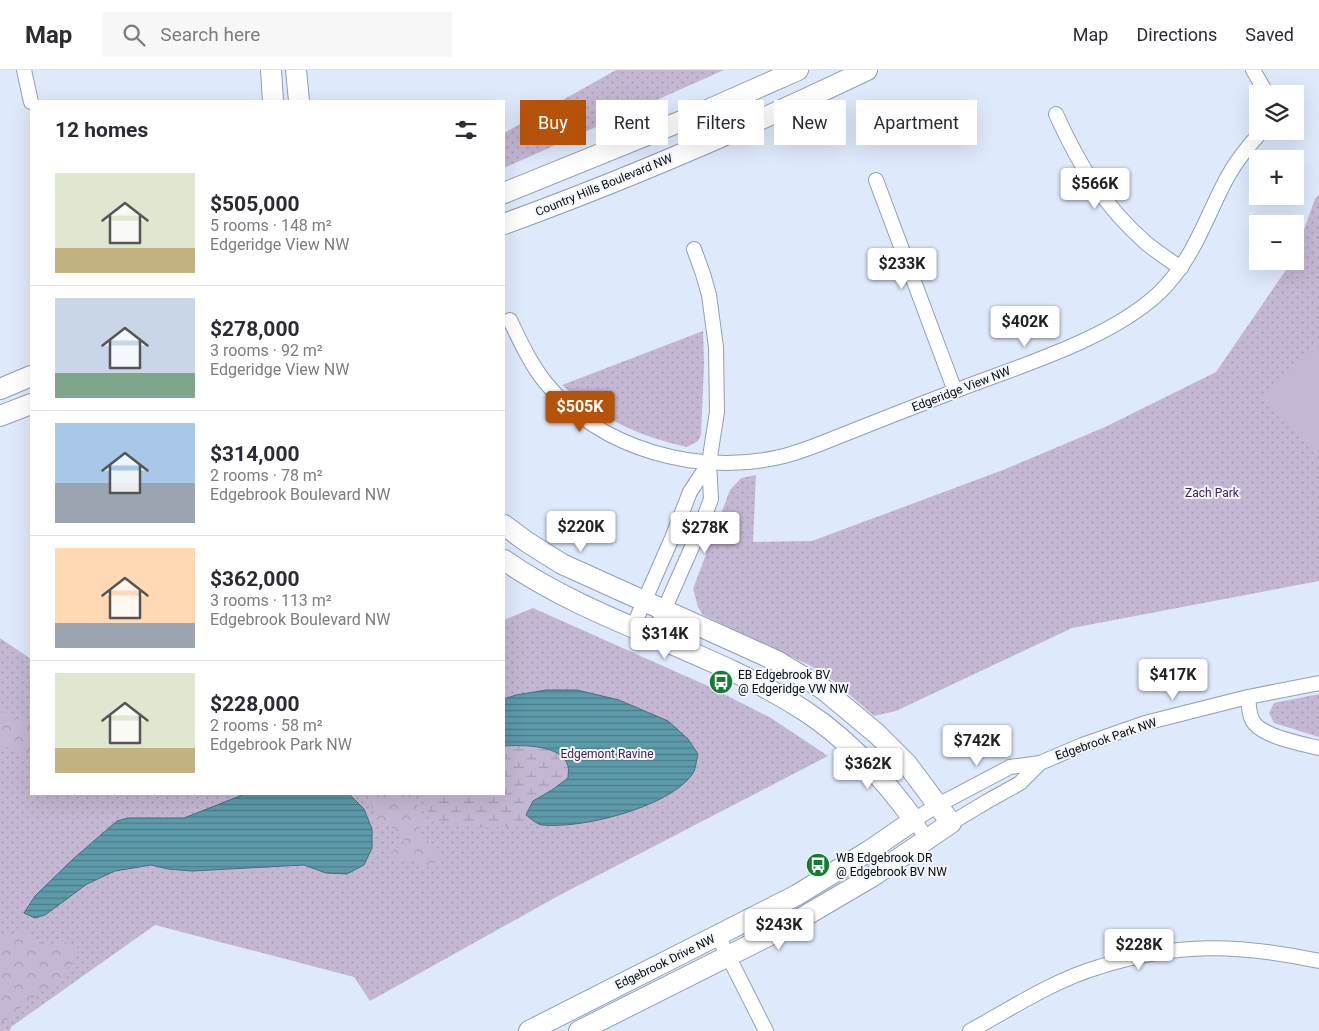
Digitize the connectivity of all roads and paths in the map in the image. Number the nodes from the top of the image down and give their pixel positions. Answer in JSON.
{"nodes":[{"id":1,"x":24,"y":70,"type":"edge"},
{"id":2,"x":270,"y":70,"type":"edge"},
{"id":3,"x":296,"y":70,"type":"edge"},
{"id":4,"x":798,"y":70,"type":"edge"},
{"id":5,"x":867,"y":70,"type":"edge"},
{"id":6,"x":1253,"y":70,"type":"edge"},
{"id":7,"x":1262,"y":85,"type":"edge"},
{"id":8,"x":31,"y":100,"type":"edge"},
{"id":9,"x":273,"y":100,"type":"edge"},
{"id":10,"x":299,"y":100,"type":"edge"},
{"id":11,"x":1056,"y":114,"type":"dead end"},
{"id":12,"x":1254,"y":140,"type":"edge"},
{"id":13,"x":876,"y":180,"type":"dead end"},
{"id":14,"x":505,"y":192,"type":"edge"},
{"id":15,"x":505,"y":224,"type":"edge"},
{"id":16,"x":694,"y":250,"type":"dead end"},
{"id":17,"x":1180,"y":268,"type":"junction"},
{"id":18,"x":510,"y":320,"type":"dead end"},
{"id":19,"x":30,"y":376,"type":"edge"},
{"id":20,"x":0,"y":388,"type":"edge"},
{"id":21,"x":955,"y":391,"type":"junction"},
{"id":22,"x":30,"y":404,"type":"edge"},
{"id":23,"x":0,"y":416,"type":"edge"},
{"id":24,"x":709,"y":463,"type":"junction"},
{"id":25,"x":505,"y":526,"type":"edge"},
{"id":26,"x":505,"y":561,"type":"edge"},
{"id":27,"x":644,"y":602,"type":"junction"},
{"id":28,"x":664,"y":610,"type":"junction"},
{"id":29,"x":633,"y":627,"type":"junction"},
{"id":30,"x":652,"y":636,"type":"junction"},
{"id":31,"x":1319,"y":683,"type":"edge"},
{"id":32,"x":1248,"y":697,"type":"junction"},
{"id":33,"x":1319,"y":748,"type":"edge"},
{"id":34,"x":1040,"y":763,"type":"junction"},
{"id":35,"x":927,"y":812,"type":"junction"},
{"id":36,"x":951,"y":823,"type":"junction"},
{"id":37,"x":927,"y":839,"type":"junction"},
{"id":38,"x":718,"y":936,"type":"junction"},
{"id":39,"x":728,"y":956,"type":"junction"},
{"id":40,"x":1319,"y":961,"type":"edge"},
{"id":41,"x":529,"y":1031,"type":"edge"},
{"id":42,"x":579,"y":1031,"type":"edge"},
{"id":43,"x":766,"y":1031,"type":"edge"},
{"id":44,"x":970,"y":1031,"type":"edge"}],
"edges":[{"from":1,"to":8,"type":"street"},
{"from":2,"to":9,"type":"street"},
{"from":3,"to":10,"type":"street"},
{"from":4,"to":14,"type":"street"},
{"from":5,"to":15,"type":"street","name":"Country Hills Boulevard NW"},
{"from":6,"to":7,"type":"street"},
{"from":11,"to":17,"type":"street"},
{"from":12,"to":17,"type":"street","name":"Edgeridge View NW"},
{"from":13,"to":21,"type":"street"},
{"from":16,"to":24,"type":"street"},
{"from":17,"to":21,"type":"street","name":"Edgeridge View NW"},
{"from":18,"to":24,"type":"street","name":"Edgeridge View NW"},
{"from":19,"to":20,"type":"street"},
{"from":21,"to":24,"type":"street","name":"Edgeridge View NW"},
{"from":22,"to":23,"type":"street"},
{"from":24,"to":27,"type":"street"},
{"from":24,"to":28,"type":"street"},
{"from":25,"to":27,"type":"street"},
{"from":26,"to":29,"type":"street"},
{"from":27,"to":28,"type":"street"},
{"from":27,"to":29,"type":"street"},
{"from":28,"to":30,"type":"street"},
{"from":28,"to":35,"type":"street"},
{"from":29,"to":30,"type":"street"},
{"from":30,"to":35,"type":"street"},
{"from":31,"to":32,"type":"street","name":"Edgebrook Park NW"},
{"from":32,"to":33,"type":"street"},
{"from":32,"to":34,"type":"street","name":"Edgebrook Park NW"},
{"from":34,"to":35,"type":"street","name":"Edgebrook Park NW"},
{"from":34,"to":36,"type":"street","name":"Edgebrook Park NW"},
{"from":35,"to":36,"type":"street"},
{"from":35,"to":37,"type":"street"},
{"from":35,"to":38,"type":"street","name":"Edgebrook Drive NW"},
{"from":36,"to":37,"type":"street","name":"Edgebrook Drive NW"},
{"from":37,"to":39,"type":"street","name":"Edgebrook Drive NW"},
{"from":38,"to":39,"type":"street"},
{"from":38,"to":41,"type":"street","name":"Edgebrook Drive NW"},
{"from":39,"to":42,"type":"street","name":"Edgebrook Drive NW"},
{"from":39,"to":43,"type":"street"},
{"from":40,"to":44,"type":"street"}]}
